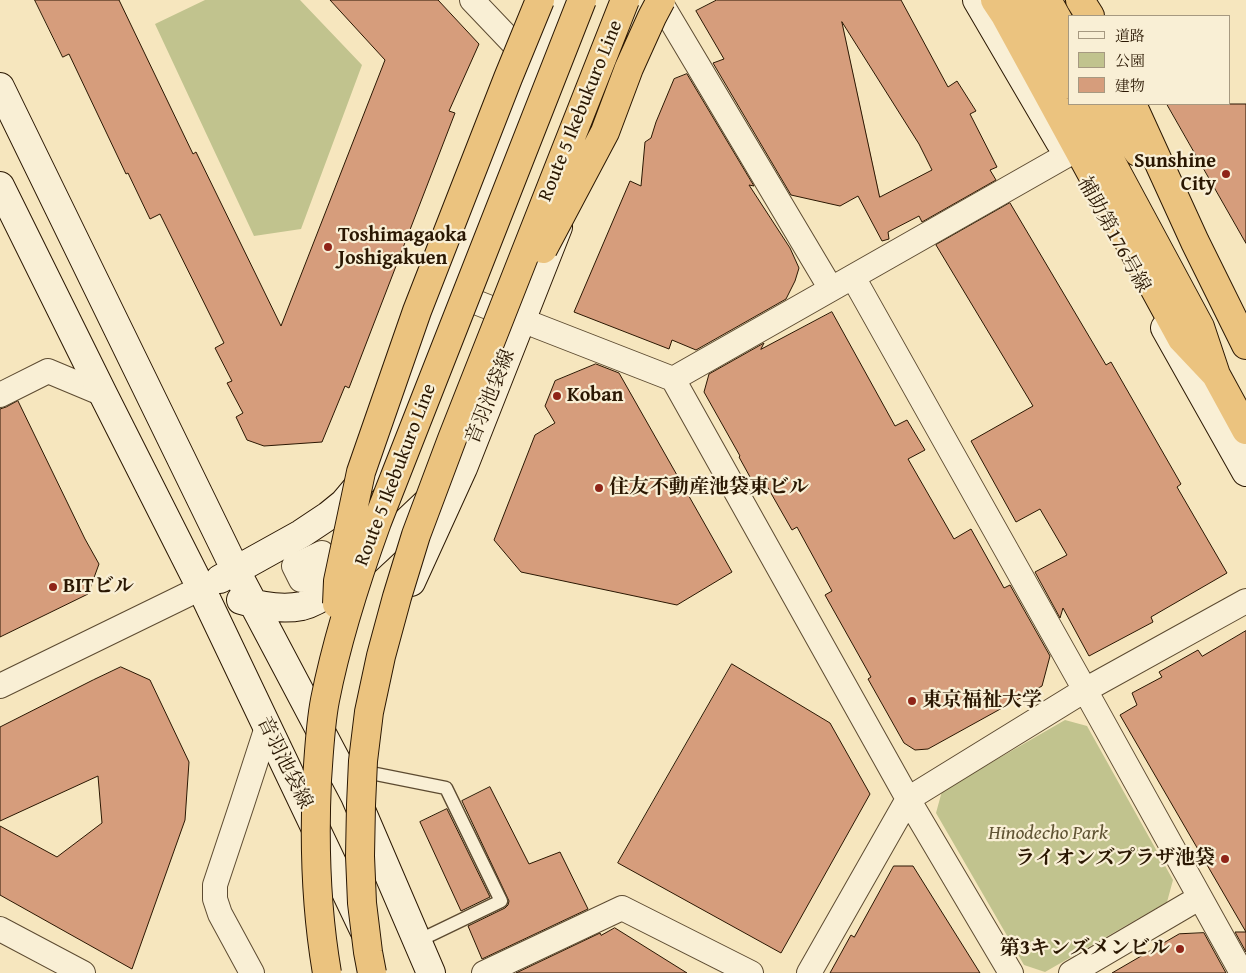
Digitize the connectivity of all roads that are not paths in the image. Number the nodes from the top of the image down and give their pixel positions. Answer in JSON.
{"nodes":[{"id":1,"x":472,"y":0,"type":"edge"},
{"id":2,"x":540,"y":0,"type":"edge"},
{"id":3,"x":560,"y":0,"type":"edge"},
{"id":4,"x":582,"y":0,"type":"edge"},
{"id":5,"x":625,"y":0,"type":"edge"},
{"id":6,"x":646,"y":0,"type":"edge"},
{"id":7,"x":660,"y":0,"type":"edge"},
{"id":8,"x":977,"y":0,"type":"edge"},
{"id":9,"x":995,"y":0,"type":"edge"},
{"id":10,"x":1024,"y":0,"type":"edge"},
{"id":11,"x":1047,"y":0,"type":"edge"},
{"id":12,"x":1080,"y":0,"type":"edge"},
{"id":13,"x":1089,"y":15,"type":"edge"},
{"id":14,"x":1068,"y":37,"type":"edge"},
{"id":15,"x":533,"y":64,"type":"junction"},
{"id":16,"x":1068,"y":81,"type":"edge"},
{"id":17,"x":0,"y":88,"type":"edge"},
{"id":18,"x":1081,"y":105,"type":"edge"},
{"id":19,"x":1109,"y":105,"type":"edge"},
{"id":20,"x":1132,"y":105,"type":"edge"},
{"id":21,"x":1067,"y":155,"type":"junction"},
{"id":22,"x":0,"y":186,"type":"edge"},
{"id":23,"x":1195,"y":242,"type":"junction"},
{"id":24,"x":853,"y":276,"type":"junction"},
{"id":25,"x":831,"y":288,"type":"junction"},
{"id":26,"x":445,"y":290,"type":"junction"},
{"id":27,"x":522,"y":320,"type":"junction"},
{"id":28,"x":1246,"y":344,"type":"edge"},
{"id":29,"x":480,"y":365,"type":"junction"},
{"id":30,"x":1216,"y":375,"type":"junction"},
{"id":31,"x":673,"y":379,"type":"junction"},
{"id":32,"x":103,"y":394,"type":"junction"},
{"id":33,"x":0,"y":395,"type":"edge"},
{"id":34,"x":1246,"y":430,"type":"edge"},
{"id":35,"x":463,"y":468,"type":"junction"},
{"id":36,"x":1246,"y":472,"type":"edge"},
{"id":37,"x":236,"y":571,"type":"junction"},
{"id":38,"x":201,"y":588,"type":"junction"},
{"id":39,"x":1246,"y":601,"type":"edge"},
{"id":40,"x":254,"y":604,"type":"junction"},
{"id":41,"x":336,"y":648,"type":"junction"},
{"id":42,"x":0,"y":686,"type":"edge"},
{"id":43,"x":1085,"y":690,"type":"junction"},
{"id":44,"x":267,"y":727,"type":"junction"},
{"id":45,"x":356,"y":783,"type":"junction"},
{"id":46,"x":908,"y":799,"type":"junction"},
{"id":47,"x":1200,"y":898,"type":"junction"},
{"id":48,"x":0,"y":928,"type":"edge"},
{"id":49,"x":418,"y":941,"type":"junction"},
{"id":50,"x":83,"y":973,"type":"edge"},
{"id":51,"x":252,"y":973,"type":"edge"},
{"id":52,"x":327,"y":973,"type":"edge"},
{"id":53,"x":372,"y":973,"type":"edge"},
{"id":54,"x":385,"y":973,"type":"edge"},
{"id":55,"x":431,"y":973,"type":"edge"},
{"id":56,"x":484,"y":973,"type":"edge"},
{"id":57,"x":751,"y":973,"type":"edge"},
{"id":58,"x":809,"y":973,"type":"edge"},
{"id":59,"x":1011,"y":973,"type":"edge"},
{"id":60,"x":1071,"y":973,"type":"edge"},
{"id":61,"x":1242,"y":973,"type":"edge"}],
"edges":[{"from":1,"to":15,"type":"street"},
{"from":2,"to":41,"type":"highway","bridge":true},
{"from":3,"to":15,"type":"main road"},
{"from":4,"to":41,"type":"highway","name":"Route 5 Ikebukuro Line","bridge":true},
{"from":5,"to":29,"type":"highway","name":"Route 5 Ikebukuro Line","bridge":true},
{"from":6,"to":27,"type":"main road","name":"音羽池袋線"},
{"from":7,"to":25,"type":"street"},
{"from":7,"to":29,"type":"highway","bridge":true},
{"from":8,"to":21,"type":"main road","name":"補助第176号線"},
{"from":9,"to":30,"type":"highway"},
{"from":10,"to":16,"type":"highway"},
{"from":11,"to":14,"type":"highway"},
{"from":12,"to":13,"type":"highway"},
{"from":15,"to":26,"type":"main road"},
{"from":17,"to":37,"type":"main road","name":"音羽池袋線"},
{"from":18,"to":30,"type":"highway"},
{"from":19,"to":23,"type":"highway"},
{"from":20,"to":23,"type":"highway"},
{"from":21,"to":24,"type":"street"},
{"from":21,"to":36,"type":"main road","name":"補助第176号線"},
{"from":22,"to":32,"type":"main road","name":"音羽池袋線"},
{"from":23,"to":28,"type":"highway"},
{"from":24,"to":25,"type":"street"},
{"from":24,"to":43,"type":"street"},
{"from":25,"to":31,"type":"street"},
{"from":26,"to":27,"type":"street"},
{"from":26,"to":37,"type":"main road"},
{"from":27,"to":31,"type":"street"},
{"from":27,"to":35,"type":"main road","name":"音羽池袋線"},
{"from":29,"to":53,"type":"highway","name":"Route 5 Ikebukuro Line","bridge":true},
{"from":30,"to":34,"type":"highway"},
{"from":31,"to":46,"type":"street"},
{"from":32,"to":33,"type":"street"},
{"from":32,"to":38,"type":"main road","name":"音羽池袋線"},
{"from":35,"to":40,"type":"main road"},
{"from":35,"to":45,"type":"main road","name":"音羽池袋線"},
{"from":37,"to":38,"type":"main road"},
{"from":37,"to":40,"type":"main road","name":"音羽池袋線"},
{"from":38,"to":40,"type":"main road"},
{"from":38,"to":42,"type":"street"},
{"from":38,"to":44,"type":"main road","name":"音羽池袋線"},
{"from":39,"to":43,"type":"street"},
{"from":40,"to":45,"type":"main road","name":"音羽池袋線"},
{"from":41,"to":52,"type":"highway","name":"Route 5 Ikebukuro Line","bridge":true},
{"from":43,"to":46,"type":"street"},
{"from":43,"to":47,"type":"street"},
{"from":44,"to":51,"type":"street"},
{"from":44,"to":54,"type":"main road","name":"音羽池袋線"},
{"from":45,"to":49,"type":"main road","name":"音羽池袋線"},
{"from":45,"to":49,"type":"lane"},
{"from":46,"to":58,"type":"street"},
{"from":46,"to":59,"type":"street"},
{"from":47,"to":60,"type":"street"},
{"from":47,"to":61,"type":"street"},
{"from":48,"to":50,"type":"street"},
{"from":49,"to":55,"type":"main road","name":"音羽池袋線"},
{"from":56,"to":57,"type":"street"}]}
